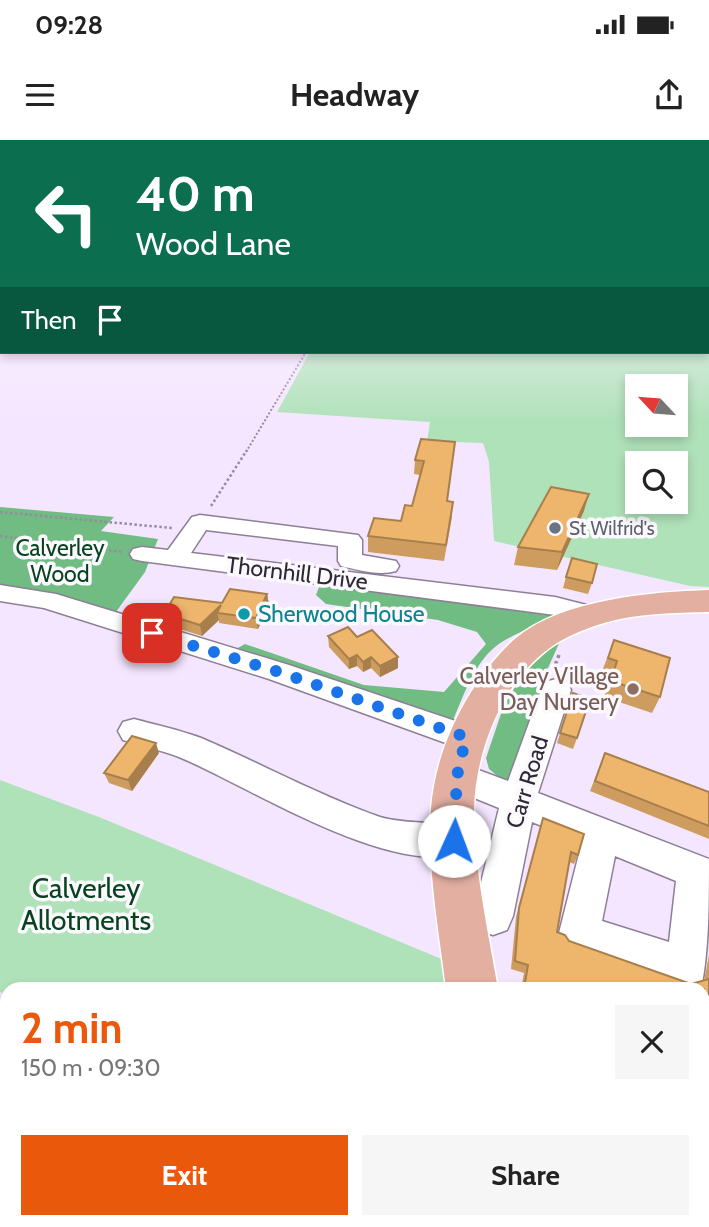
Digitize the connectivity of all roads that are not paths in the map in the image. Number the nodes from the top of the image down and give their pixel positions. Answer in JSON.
{"nodes":[{"id":1,"x":187,"y":540,"type":"junction"},
{"id":2,"x":142,"y":554,"type":"road end"},
{"id":3,"x":347,"y":570,"type":"junction"},
{"id":4,"x":0,"y":593,"type":"edge"},
{"id":5,"x":709,"y":601,"type":"edge"},
{"id":6,"x":558,"y":618,"type":"junction"},
{"id":7,"x":556,"y":690,"type":"road end"},
{"id":8,"x":134,"y":731,"type":"dead end"},
{"id":9,"x":461,"y":757,"type":"junction"},
{"id":10,"x":519,"y":799,"type":"junction"},
{"id":11,"x":602,"y":835,"type":"junction"},
{"id":12,"x":454,"y":841,"type":"junction"},
{"id":13,"x":702,"y":875,"type":"edge"},
{"id":14,"x":493,"y":916,"type":"dead end"},
{"id":15,"x":471,"y":982,"type":"edge"}],
"edges":[{"from":1,"to":2,"type":"street","name":"Thornhill Drive"},
{"from":1,"to":3,"type":"street","name":"Thornhill Drive"},
{"from":1,"to":3,"type":"street"},
{"from":3,"to":6,"type":"street","name":"Thornhill Drive"},
{"from":4,"to":9,"type":"street"},
{"from":5,"to":6,"type":"main road"},
{"from":6,"to":9,"type":"main road"},
{"from":7,"to":10,"type":"street","name":"Carr Road"},
{"from":8,"to":12,"type":"street"},
{"from":9,"to":10,"type":"street"},
{"from":9,"to":12,"type":"main road"},
{"from":10,"to":11,"type":"street"},
{"from":10,"to":14,"type":"street","name":"Carr Road"},
{"from":11,"to":13,"type":"street"},
{"from":11,"to":13,"type":"street"},
{"from":12,"to":15,"type":"main road"}]}
